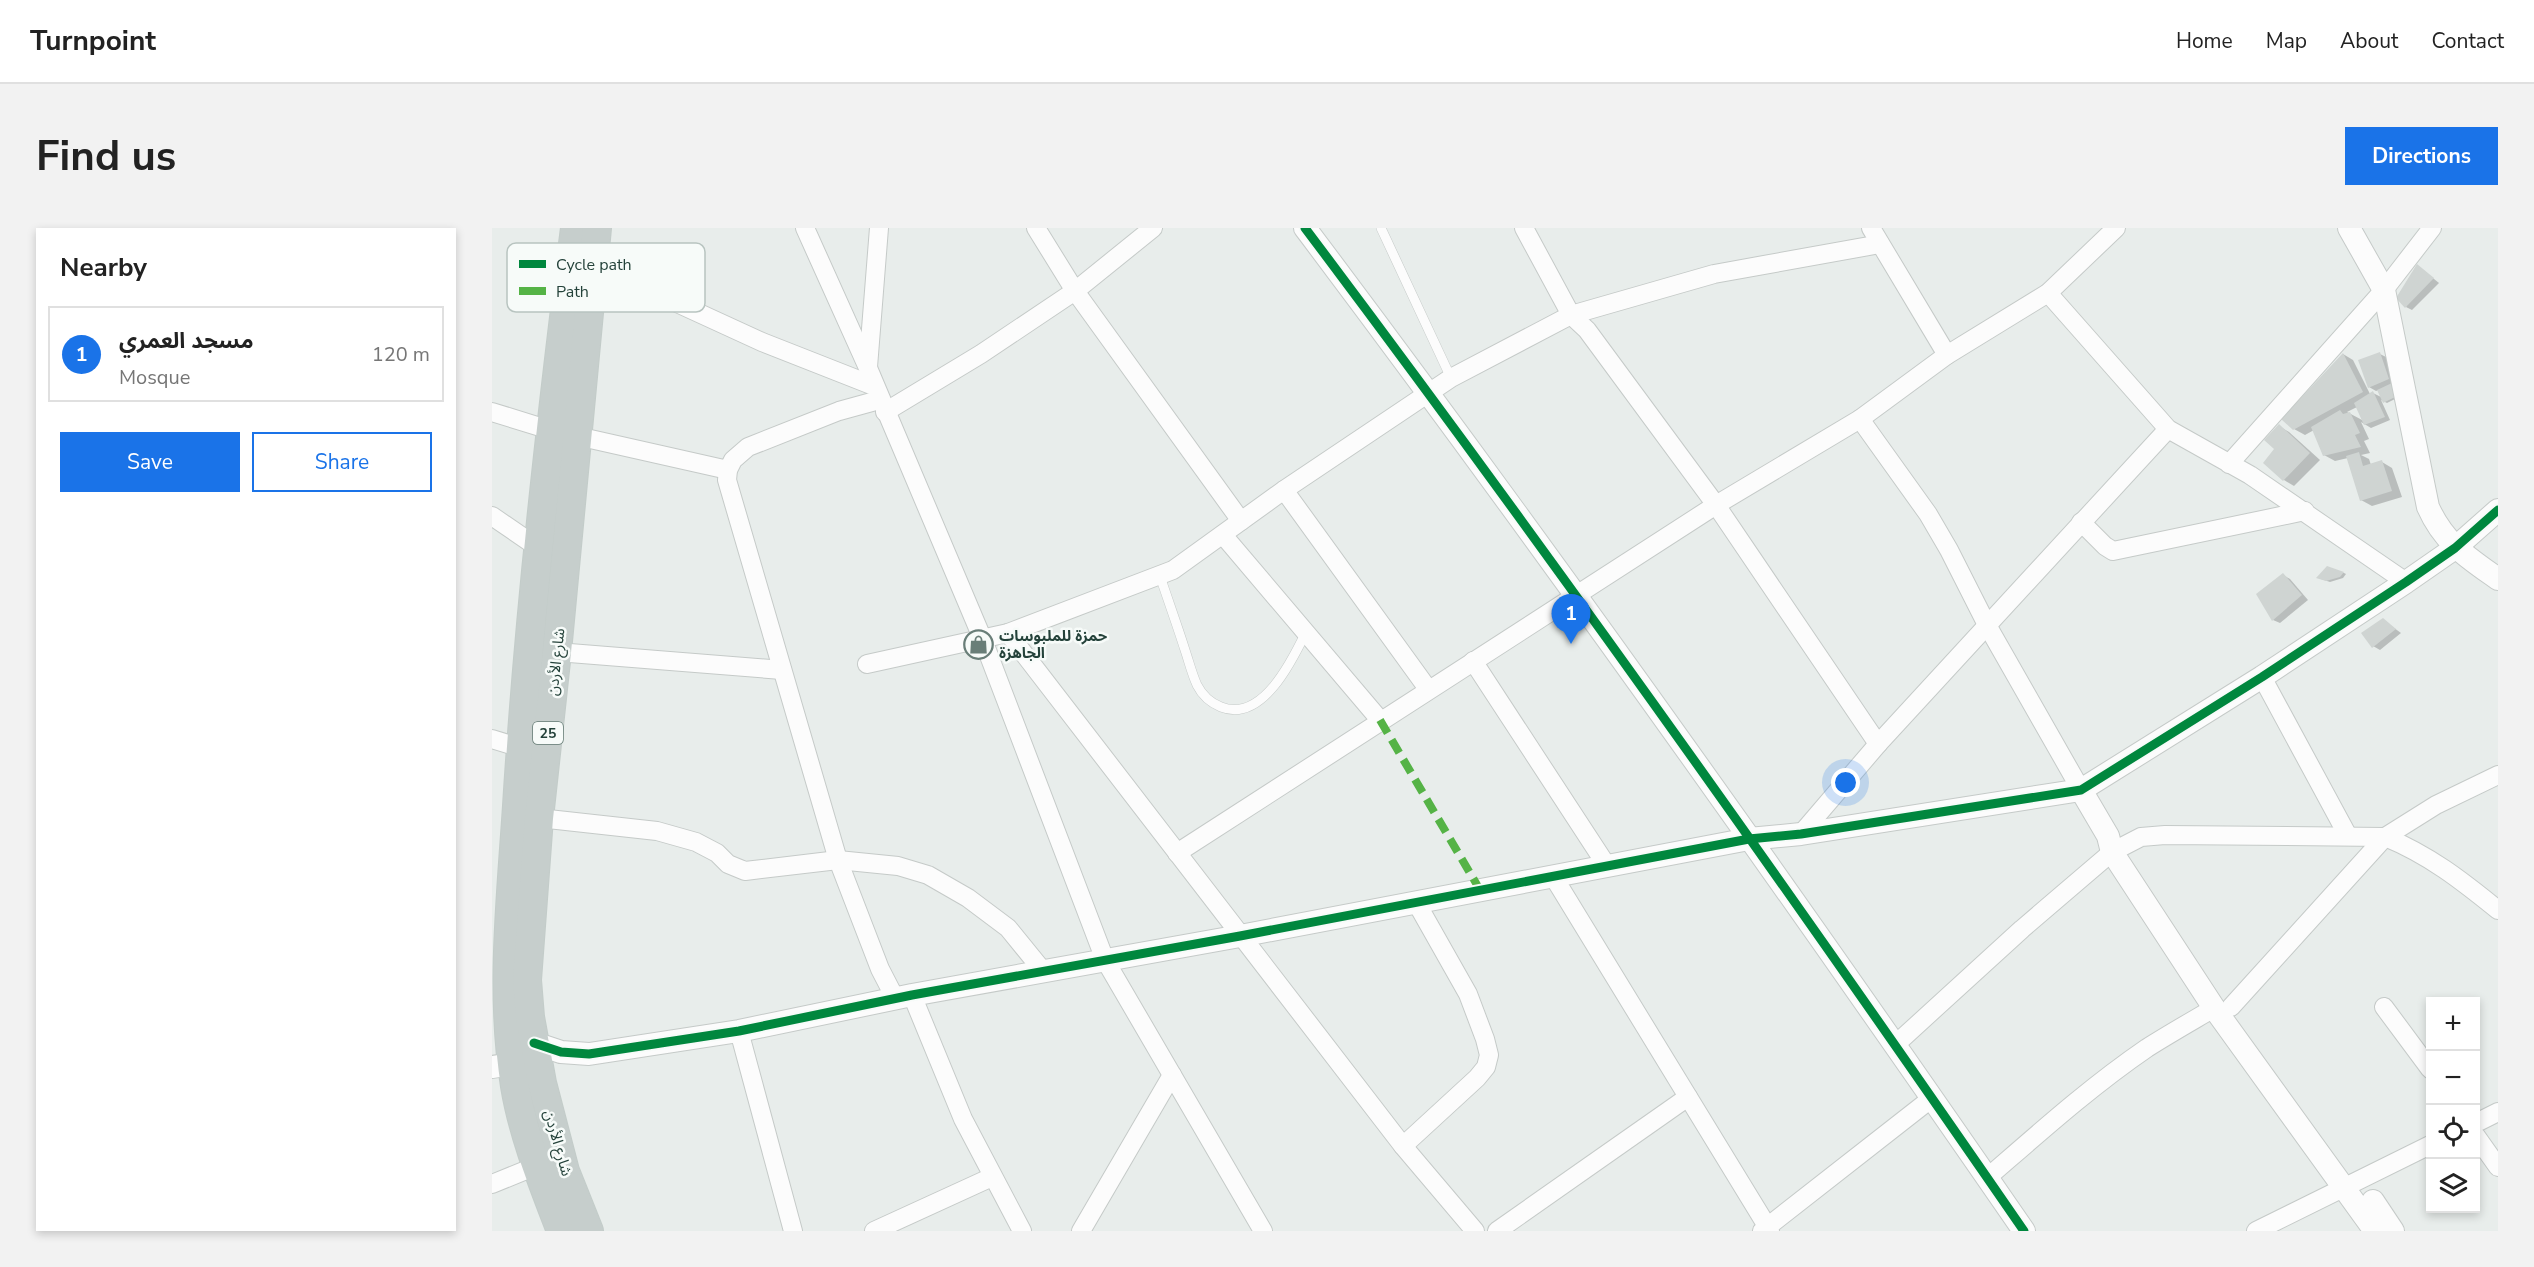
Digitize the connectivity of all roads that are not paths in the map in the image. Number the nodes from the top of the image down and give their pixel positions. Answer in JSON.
{"nodes":[{"id":1,"x":575,"y":228,"type":"edge"},
{"id":2,"x":597,"y":228,"type":"edge"},
{"id":3,"x":805,"y":228,"type":"edge"},
{"id":4,"x":879,"y":228,"type":"edge"},
{"id":5,"x":1036,"y":228,"type":"edge"},
{"id":6,"x":1153,"y":228,"type":"edge"},
{"id":7,"x":1305,"y":228,"type":"edge"},
{"id":8,"x":1381,"y":228,"type":"edge"},
{"id":9,"x":1524,"y":228,"type":"edge"},
{"id":10,"x":1870,"y":228,"type":"edge"},
{"id":11,"x":2116,"y":228,"type":"edge"},
{"id":12,"x":2349,"y":228,"type":"edge"},
{"id":13,"x":2433,"y":228,"type":"edge"},
{"id":14,"x":574,"y":243,"type":"edge"},
{"id":15,"x":595,"y":243,"type":"edge"},
{"id":16,"x":1880,"y":244,"type":"junction"},
{"id":17,"x":2384,"y":290,"type":"junction"},
{"id":18,"x":1076,"y":291,"type":"junction"},
{"id":19,"x":2048,"y":292,"type":"junction"},
{"id":20,"x":570,"y":312,"type":"edge"},
{"id":21,"x":584,"y":312,"type":"edge"},
{"id":22,"x":697,"y":312,"type":"edge"},
{"id":23,"x":1571,"y":315,"type":"junction"},
{"id":24,"x":1947,"y":356,"type":"junction"},
{"id":25,"x":868,"y":368,"type":"junction"},
{"id":26,"x":1451,"y":378,"type":"junction"},
{"id":27,"x":1430,"y":394,"type":"junction"},
{"id":28,"x":880,"y":399,"type":"junction"},
{"id":29,"x":492,"y":412,"type":"edge"},
{"id":30,"x":1860,"y":419,"type":"junction"},
{"id":31,"x":2168,"y":429,"type":"junction"},
{"id":32,"x":563,"y":433,"type":"junction"},
{"id":33,"x":2229,"y":464,"type":"junction"},
{"id":34,"x":728,"y":470,"type":"junction"},
{"id":35,"x":1284,"y":490,"type":"junction"},
{"id":36,"x":1716,"y":505,"type":"junction"},
{"id":37,"x":2498,"y":510,"type":"edge"},
{"id":38,"x":2305,"y":511,"type":"junction"},
{"id":39,"x":492,"y":516,"type":"edge"},
{"id":40,"x":1241,"y":521,"type":"junction"},
{"id":41,"x":2081,"y":522,"type":"junction"},
{"id":42,"x":1223,"y":535,"type":"junction"},
{"id":43,"x":2455,"y":548,"type":"junction"},
{"id":44,"x":540,"y":549,"type":"junction"},
{"id":45,"x":1160,"y":576,"type":"junction"},
{"id":46,"x":2498,"y":579,"type":"edge"},
{"id":47,"x":549,"y":582,"type":"junction"},
{"id":48,"x":2406,"y":582,"type":"junction"},
{"id":49,"x":1576,"y":594,"type":"junction"},
{"id":50,"x":1987,"y":625,"type":"junction"},
{"id":51,"x":1306,"y":632,"type":"junction"},
{"id":52,"x":1008,"y":633,"type":"junction"},
{"id":53,"x":983,"y":640,"type":"junction"},
{"id":54,"x":557,"y":652,"type":"junction"},
{"id":55,"x":1473,"y":661,"type":"junction"},
{"id":56,"x":867,"y":664,"type":"dead end"},
{"id":57,"x":782,"y":670,"type":"junction"},
{"id":58,"x":2262,"y":677,"type":"junction"},
{"id":59,"x":1428,"y":689,"type":"junction"},
{"id":60,"x":1380,"y":720,"type":"junction"},
{"id":61,"x":492,"y":738,"type":"edge"},
{"id":62,"x":1878,"y":744,"type":"junction"},
{"id":63,"x":521,"y":748,"type":"junction"},
{"id":64,"x":2498,"y":775,"type":"edge"},
{"id":65,"x":2081,"y":790,"type":"junction"},
{"id":66,"x":539,"y":818,"type":"junction"},
{"id":67,"x":1801,"y":834,"type":"junction"},
{"id":68,"x":2348,"y":836,"type":"junction"},
{"id":69,"x":2385,"y":837,"type":"junction"},
{"id":70,"x":1749,"y":839,"type":"junction"},
{"id":71,"x":2114,"y":845,"type":"junction"},
{"id":72,"x":1177,"y":853,"type":"junction"},
{"id":73,"x":838,"y":860,"type":"junction"},
{"id":74,"x":1607,"y":866,"type":"junction"},
{"id":75,"x":1553,"y":876,"type":"junction"},
{"id":76,"x":1416,"y":902,"type":"junction"},
{"id":77,"x":2498,"y":910,"type":"edge"},
{"id":78,"x":1240,"y":936,"type":"junction"},
{"id":79,"x":1105,"y":960,"type":"junction"},
{"id":80,"x":1043,"y":971,"type":"junction"},
{"id":81,"x":903,"y":997,"type":"junction"},
{"id":82,"x":2222,"y":1007,"type":"junction"},
{"id":83,"x":2384,"y":1007,"type":"dead end"},
{"id":84,"x":739,"y":1031,"type":"junction"},
{"id":85,"x":534,"y":1043,"type":"junction"},
{"id":86,"x":1896,"y":1044,"type":"junction"},
{"id":87,"x":2426,"y":1065,"type":"edge"},
{"id":88,"x":502,"y":1066,"type":"edge"},
{"id":89,"x":1172,"y":1075,"type":"junction"},
{"id":90,"x":1688,"y":1097,"type":"junction"},
{"id":91,"x":1932,"y":1098,"type":"junction"},
{"id":92,"x":2498,"y":1112,"type":"edge"},
{"id":93,"x":2480,"y":1121,"type":"edge"},
{"id":94,"x":2480,"y":1143,"type":"edge"},
{"id":95,"x":1403,"y":1146,"type":"junction"},
{"id":96,"x":2426,"y":1147,"type":"edge"},
{"id":97,"x":536,"y":1166,"type":"junction"},
{"id":98,"x":2498,"y":1167,"type":"edge"},
{"id":99,"x":992,"y":1177,"type":"junction"},
{"id":100,"x":1987,"y":1178,"type":"junction"},
{"id":101,"x":2352,"y":1184,"type":"junction"},
{"id":102,"x":492,"y":1185,"type":"edge"},
{"id":103,"x":1766,"y":1230,"type":"edge"},
{"id":104,"x":561,"y":1231,"type":"edge"},
{"id":105,"x":589,"y":1231,"type":"edge"},
{"id":106,"x":793,"y":1231,"type":"edge"},
{"id":107,"x":874,"y":1231,"type":"edge"},
{"id":108,"x":1022,"y":1231,"type":"edge"},
{"id":109,"x":1081,"y":1231,"type":"edge"},
{"id":110,"x":1263,"y":1231,"type":"edge"},
{"id":111,"x":1475,"y":1231,"type":"edge"},
{"id":112,"x":1497,"y":1231,"type":"edge"},
{"id":113,"x":2024,"y":1231,"type":"edge"},
{"id":114,"x":2256,"y":1231,"type":"edge"},
{"id":115,"x":2375,"y":1231,"type":"edge"},
{"id":116,"x":2393,"y":1231,"type":"edge"}],
"edges":[{"from":1,"to":14,"type":"highway","name":"شارع الأردن","number":"25"},
{"from":2,"to":15,"type":"highway","name":"شارع الأردن","number":"25"},
{"from":3,"to":25,"type":"street"},
{"from":4,"to":25,"type":"street"},
{"from":5,"to":18,"type":"street"},
{"from":6,"to":18,"type":"street"},
{"from":7,"to":27,"type":"street"},
{"from":8,"to":26,"type":"lane"},
{"from":9,"to":23,"type":"street"},
{"from":10,"to":16,"type":"street"},
{"from":11,"to":19,"type":"street"},
{"from":12,"to":17,"type":"street"},
{"from":13,"to":17,"type":"street"},
{"from":16,"to":23,"type":"street"},
{"from":16,"to":24,"type":"street"},
{"from":17,"to":33,"type":"street"},
{"from":17,"to":43,"type":"street"},
{"from":18,"to":28,"type":"street"},
{"from":18,"to":40,"type":"street"},
{"from":19,"to":24,"type":"street"},
{"from":19,"to":31,"type":"street"},
{"from":20,"to":32,"type":"highway","name":"شارع الأردن","number":"25"},
{"from":21,"to":32,"type":"highway","name":"شارع الأردن","number":"25"},
{"from":22,"to":28,"type":"street"},
{"from":23,"to":26,"type":"street"},
{"from":23,"to":36,"type":"street"},
{"from":24,"to":30,"type":"street"},
{"from":25,"to":28,"type":"street"},
{"from":26,"to":27,"type":"street"},
{"from":27,"to":35,"type":"street"},
{"from":27,"to":49,"type":"street"},
{"from":28,"to":34,"type":"street"},
{"from":28,"to":53,"type":"street"},
{"from":29,"to":32,"type":"street"},
{"from":30,"to":36,"type":"street"},
{"from":30,"to":50,"type":"street"},
{"from":31,"to":33,"type":"street"},
{"from":31,"to":41,"type":"street"},
{"from":32,"to":34,"type":"street"},
{"from":32,"to":44,"type":"highway","name":"شارع الأردن","number":"25"},
{"from":32,"to":47,"type":"highway","name":"شارع الأردن","number":"25"},
{"from":33,"to":38,"type":"street"},
{"from":34,"to":57,"type":"street"},
{"from":35,"to":40,"type":"street"},
{"from":35,"to":59,"type":"street"},
{"from":36,"to":49,"type":"street"},
{"from":36,"to":62,"type":"street"},
{"from":37,"to":43,"type":"street"},
{"from":38,"to":41,"type":"street"},
{"from":38,"to":48,"type":"street"},
{"from":39,"to":44,"type":"street"},
{"from":40,"to":42,"type":"street"},
{"from":41,"to":50,"type":"street"},
{"from":42,"to":45,"type":"street"},
{"from":42,"to":51,"type":"street"},
{"from":43,"to":46,"type":"street"},
{"from":43,"to":48,"type":"street"},
{"from":44,"to":47,"type":"highway","name":"شارع الأردن","number":"25"},
{"from":45,"to":51,"type":"lane"},
{"from":45,"to":52,"type":"street"},
{"from":47,"to":54,"type":"highway","name":"شارع الأردن","number":"25"},
{"from":47,"to":63,"type":"highway","name":"شارع الأردن","number":"25"},
{"from":48,"to":58,"type":"street"},
{"from":49,"to":55,"type":"street"},
{"from":49,"to":70,"type":"street"},
{"from":50,"to":62,"type":"street"},
{"from":50,"to":65,"type":"street"},
{"from":51,"to":60,"type":"street"},
{"from":52,"to":53,"type":"street"},
{"from":52,"to":72,"type":"street"},
{"from":53,"to":56,"type":"street"},
{"from":53,"to":79,"type":"street"},
{"from":54,"to":57,"type":"street"},
{"from":54,"to":66,"type":"highway","name":"شارع الأردن","number":"25"},
{"from":55,"to":59,"type":"street"},
{"from":55,"to":74,"type":"street"},
{"from":57,"to":73,"type":"street"},
{"from":58,"to":65,"type":"street"},
{"from":58,"to":68,"type":"street"},
{"from":59,"to":60,"type":"street"},
{"from":60,"to":72,"type":"street"},
{"from":61,"to":63,"type":"street"},
{"from":62,"to":67,"type":"street"},
{"from":63,"to":88,"type":"highway","name":"شارع الأردن","number":"25"},
{"from":64,"to":69,"type":"street"},
{"from":65,"to":67,"type":"street"},
{"from":65,"to":71,"type":"street"},
{"from":66,"to":73,"type":"street"},
{"from":66,"to":85,"type":"highway","name":"شارع الأردن","number":"25"},
{"from":67,"to":70,"type":"street"},
{"from":68,"to":69,"type":"street"},
{"from":68,"to":71,"type":"street"},
{"from":69,"to":77,"type":"street"},
{"from":69,"to":82,"type":"street"},
{"from":70,"to":74,"type":"street"},
{"from":70,"to":86,"type":"street"},
{"from":71,"to":82,"type":"street"},
{"from":71,"to":86,"type":"street"},
{"from":72,"to":78,"type":"street"},
{"from":73,"to":80,"type":"street"},
{"from":73,"to":81,"type":"street"},
{"from":74,"to":75,"type":"street"},
{"from":75,"to":76,"type":"street"},
{"from":75,"to":90,"type":"street"},
{"from":76,"to":78,"type":"street"},
{"from":76,"to":95,"type":"street"},
{"from":78,"to":79,"type":"street"},
{"from":78,"to":95,"type":"street"},
{"from":79,"to":80,"type":"street"},
{"from":79,"to":89,"type":"street"},
{"from":80,"to":81,"type":"street"},
{"from":81,"to":84,"type":"street"},
{"from":81,"to":99,"type":"street"},
{"from":82,"to":100,"type":"street"},
{"from":82,"to":101,"type":"street"},
{"from":83,"to":87,"type":"street"},
{"from":84,"to":85,"type":"street"},
{"from":84,"to":106,"type":"street"},
{"from":85,"to":105,"type":"highway","name":"شارع الأردن","number":"25"},
{"from":86,"to":91,"type":"street"},
{"from":88,"to":97,"type":"highway","name":"شارع الأردن","number":"25"},
{"from":89,"to":109,"type":"street"},
{"from":89,"to":110,"type":"street"},
{"from":90,"to":103,"type":"street"},
{"from":90,"to":112,"type":"street"},
{"from":91,"to":100,"type":"street"},
{"from":91,"to":103,"type":"street"},
{"from":92,"to":93,"type":"street"},
{"from":94,"to":98,"type":"street"},
{"from":95,"to":111,"type":"street"},
{"from":96,"to":101,"type":"street"},
{"from":97,"to":102,"type":"street"},
{"from":97,"to":104,"type":"highway","name":"شارع الأردن","number":"25"},
{"from":99,"to":107,"type":"street"},
{"from":99,"to":108,"type":"street"},
{"from":100,"to":113,"type":"street"},
{"from":101,"to":114,"type":"street"},
{"from":101,"to":115,"type":"street"},
{"from":101,"to":116,"type":"street"}]}
